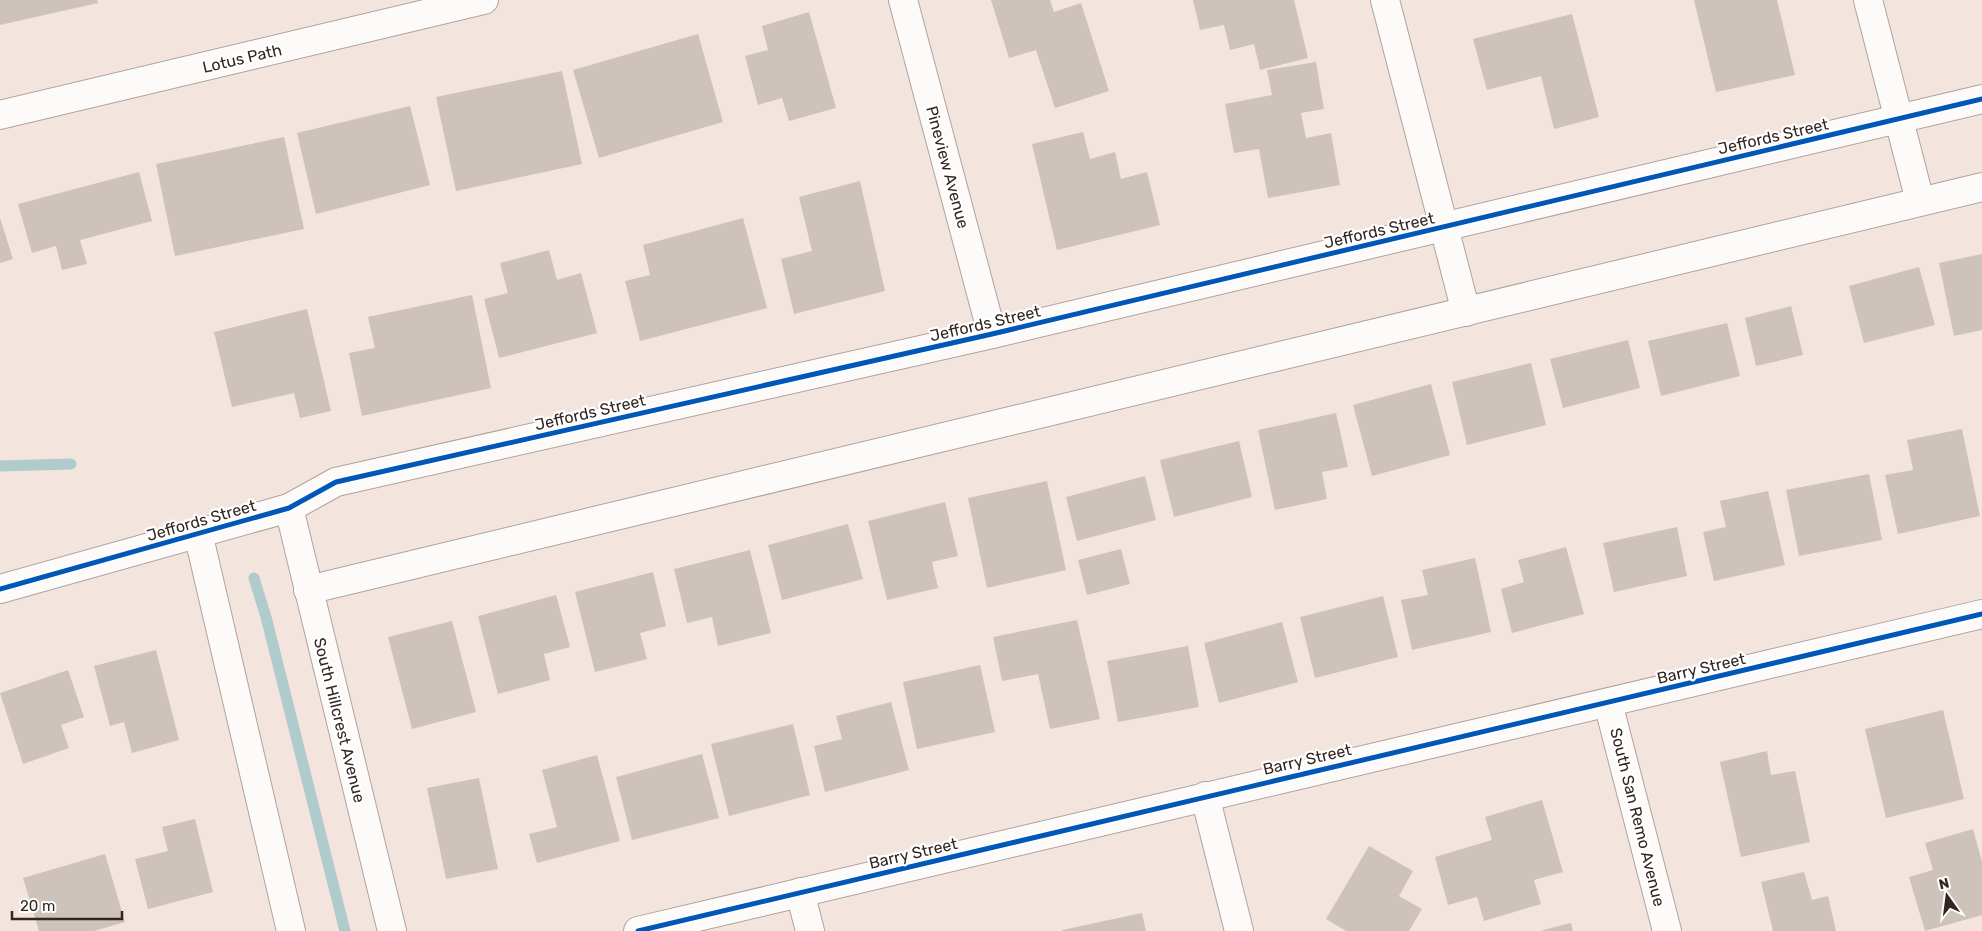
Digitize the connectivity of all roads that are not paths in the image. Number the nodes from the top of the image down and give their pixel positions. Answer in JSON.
{"nodes":[{"id":1,"x":484,"y":0,"type":"edge"},
{"id":2,"x":903,"y":0,"type":"edge"},
{"id":3,"x":1386,"y":0,"type":"edge"},
{"id":4,"x":1868,"y":0,"type":"edge"},
{"id":5,"x":1982,"y":99,"type":"edge"},
{"id":6,"x":0,"y":115,"type":"edge"},
{"id":7,"x":1898,"y":120,"type":"junction"},
{"id":8,"x":1982,"y":187,"type":"edge"},
{"id":9,"x":1920,"y":202,"type":"junction"},
{"id":10,"x":1443,"y":228,"type":"junction"},
{"id":11,"x":1466,"y":312,"type":"junction"},
{"id":12,"x":992,"y":334,"type":"junction"},
{"id":13,"x":289,"y":508,"type":"junction"},
{"id":14,"x":198,"y":534,"type":"junction"},
{"id":15,"x":0,"y":589,"type":"edge"},
{"id":16,"x":308,"y":590,"type":"junction"},
{"id":17,"x":1982,"y":614,"type":"edge"},
{"id":18,"x":1608,"y":703,"type":"junction"},
{"id":19,"x":1204,"y":796,"type":"junction"},
{"id":20,"x":800,"y":892,"type":"junction"},
{"id":21,"x":291,"y":931,"type":"edge"},
{"id":22,"x":392,"y":931,"type":"edge"},
{"id":23,"x":638,"y":931,"type":"edge"},
{"id":24,"x":810,"y":931,"type":"edge"},
{"id":25,"x":1239,"y":931,"type":"edge"},
{"id":26,"x":1667,"y":931,"type":"edge"}],
"edges":[{"from":1,"to":6,"type":"street","name":"Lotus Path"},
{"from":2,"to":12,"type":"street","name":"Pineview Avenue"},
{"from":3,"to":10,"type":"street"},
{"from":4,"to":7,"type":"street"},
{"from":5,"to":7,"type":"street","name":"Jeffords Street"},
{"from":7,"to":9,"type":"street"},
{"from":7,"to":10,"type":"street","name":"Jeffords Street"},
{"from":8,"to":9,"type":"street"},
{"from":9,"to":11,"type":"street"},
{"from":10,"to":11,"type":"street"},
{"from":10,"to":12,"type":"street","name":"Jeffords Street"},
{"from":11,"to":16,"type":"street"},
{"from":12,"to":13,"type":"street","name":"Jeffords Street"},
{"from":13,"to":14,"type":"street","name":"Jeffords Street"},
{"from":13,"to":16,"type":"street","name":"South Hillcrest Avenue"},
{"from":14,"to":15,"type":"street","name":"Jeffords Street"},
{"from":14,"to":21,"type":"street"},
{"from":16,"to":22,"type":"street","name":"South Hillcrest Avenue"},
{"from":17,"to":18,"type":"street","name":"Barry Street"},
{"from":18,"to":19,"type":"street","name":"Barry Street"},
{"from":18,"to":26,"type":"street","name":"South San Remo Avenue"},
{"from":19,"to":20,"type":"street","name":"Barry Street"},
{"from":19,"to":25,"type":"street"},
{"from":20,"to":23,"type":"street","name":"Barry Street"},
{"from":20,"to":24,"type":"street"}]}
